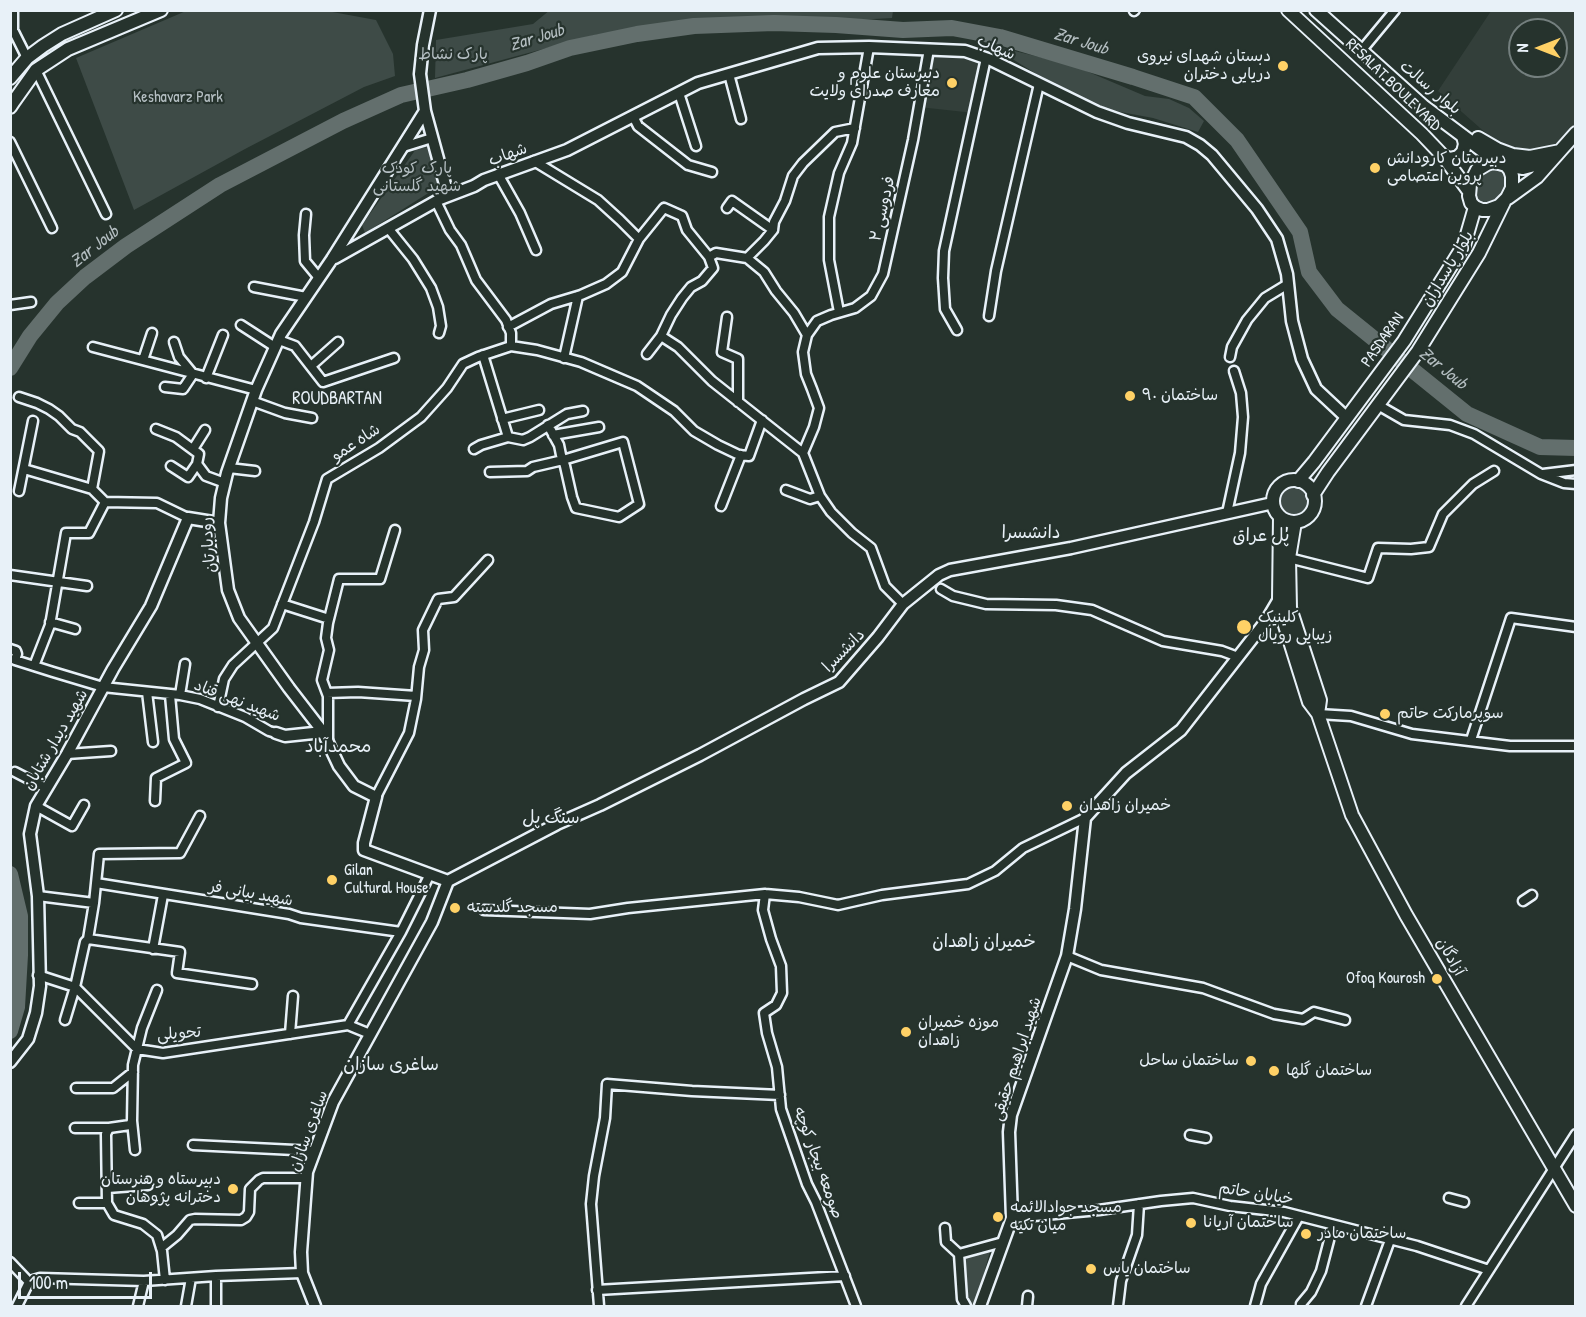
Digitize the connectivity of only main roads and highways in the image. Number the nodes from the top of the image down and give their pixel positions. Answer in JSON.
{"nodes":[{"id":1,"x":116,"y":10,"type":"edge"},
{"id":2,"x":161,"y":10,"type":"edge"},
{"id":3,"x":1288,"y":10,"type":"edge"},
{"id":4,"x":1316,"y":10,"type":"edge"},
{"id":5,"x":62,"y":34,"type":"junction"},
{"id":6,"x":68,"y":49,"type":"junction"},
{"id":7,"x":10,"y":78,"type":"edge"},
{"id":8,"x":1423,"y":106,"type":"junction"},
{"id":9,"x":10,"y":107,"type":"edge"},
{"id":10,"x":1575,"y":133,"type":"edge"},
{"id":11,"x":1463,"y":136,"type":"junction"},
{"id":12,"x":1560,"y":151,"type":"junction"},
{"id":13,"x":1443,"y":156,"type":"junction"},
{"id":14,"x":1503,"y":164,"type":"junction"},
{"id":15,"x":1468,"y":190,"type":"junction"},
{"id":16,"x":1505,"y":200,"type":"junction"},
{"id":17,"x":1475,"y":207,"type":"junction"},
{"id":18,"x":1418,"y":351,"type":"joint"},
{"id":19,"x":1298,"y":481,"type":"junction"},
{"id":20,"x":1313,"y":495,"type":"junction"},
{"id":21,"x":1280,"y":517,"type":"junction"},
{"id":22,"x":1295,"y":522,"type":"junction"},
{"id":23,"x":1318,"y":714,"type":"junction"},
{"id":24,"x":1575,"y":1206,"type":"edge"}],
"edges":[{"from":1,"to":5,"type":"main road"},
{"from":2,"to":6,"type":"main road"},
{"from":3,"to":13,"type":"main road","name":"RESALAT BOULEVARD"},
{"from":4,"to":8,"type":"main road","name":"بلوار رسالت"},
{"from":5,"to":6,"type":"main road"},
{"from":5,"to":7,"type":"main road"},
{"from":6,"to":9,"type":"main road"},
{"from":8,"to":11,"type":"main road","name":"بلوار رسالت"},
{"from":8,"to":12,"type":"main road"},
{"from":10,"to":12,"type":"main road"},
{"from":11,"to":13,"type":"main road"},
{"from":11,"to":14,"type":"main road","name":"بلوار رسالت"},
{"from":12,"to":14,"type":"main road"},
{"from":12,"to":16,"type":"main road"},
{"from":13,"to":15,"type":"main road","name":"RESALAT BOULEVARD"},
{"from":14,"to":15,"type":"main road"},
{"from":14,"to":16,"type":"main road"},
{"from":15,"to":17,"type":"main road"},
{"from":16,"to":17,"type":"main road"},
{"from":16,"to":18,"type":"main road","name":"بلوار پاسداران"},
{"from":17,"to":19,"type":"main road","name":"PASDARAN"},
{"from":18,"to":20,"type":"main road","name":"PASDARAN"},
{"from":19,"to":20,"type":"main road"},
{"from":19,"to":21,"type":"main road"},
{"from":20,"to":22,"type":"main road"},
{"from":21,"to":22,"type":"main road"},
{"from":21,"to":23,"type":"main road","name":"آزادگان"},
{"from":22,"to":23,"type":"main road","name":"آزادگان"},
{"from":23,"to":24,"type":"main road","name":"آزادگان"}]}
